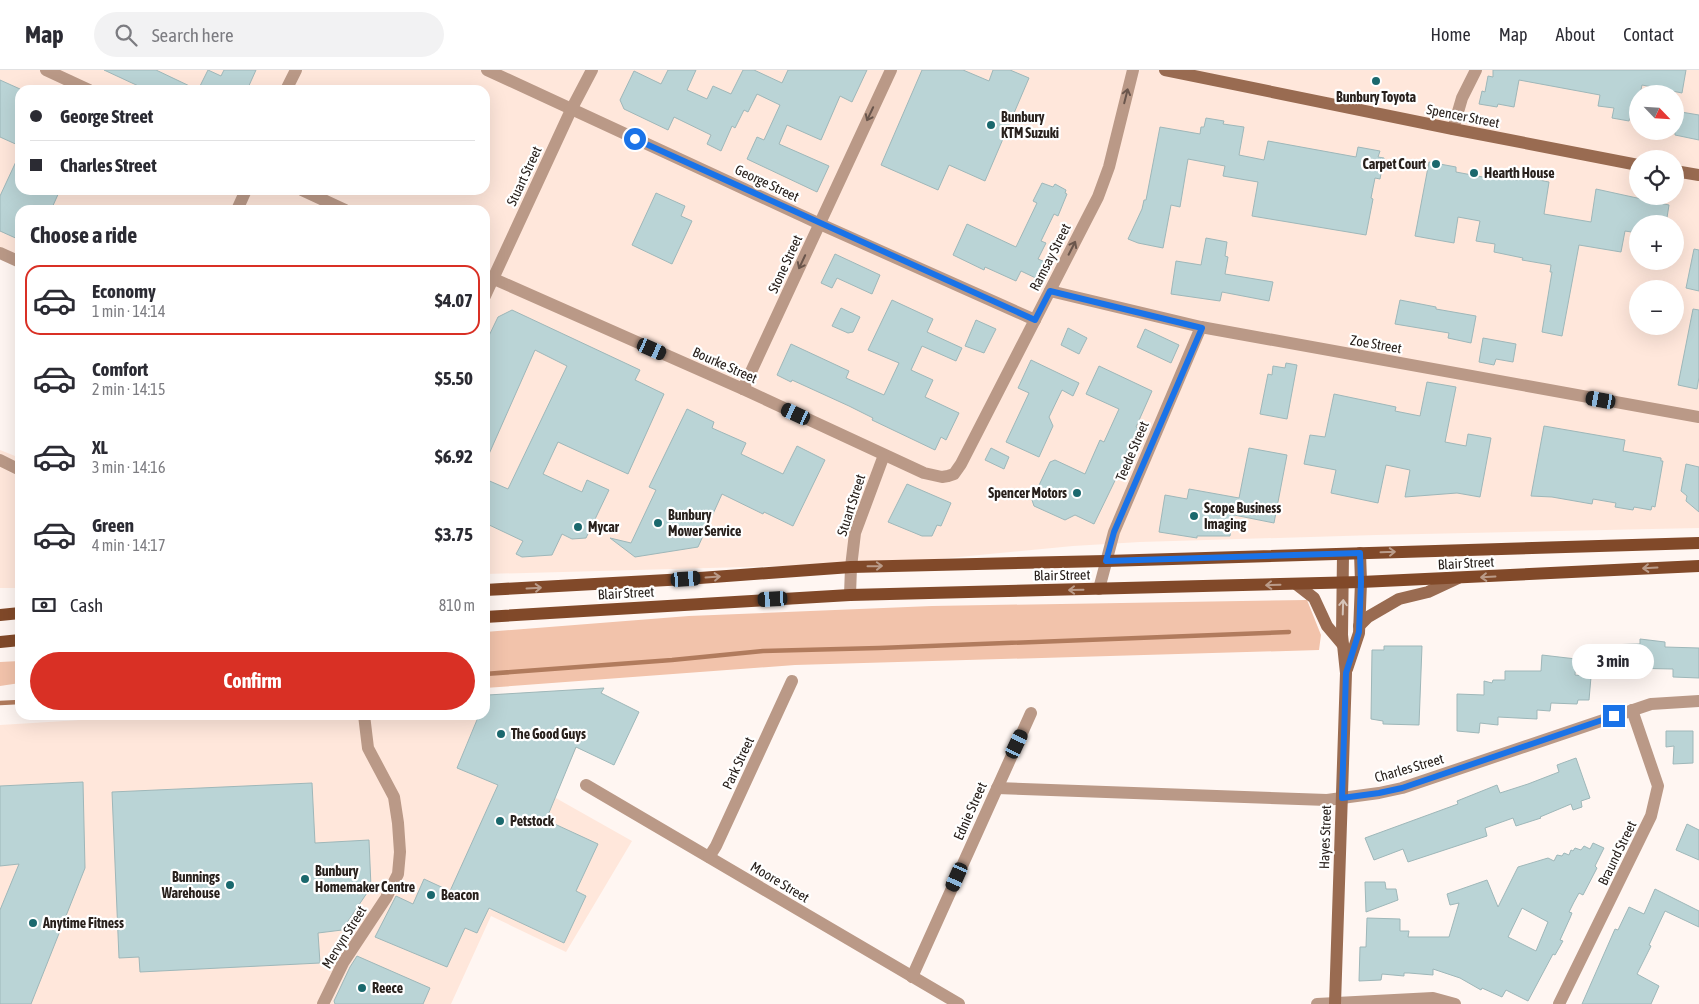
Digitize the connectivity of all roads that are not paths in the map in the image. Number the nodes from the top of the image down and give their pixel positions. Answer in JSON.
{"nodes":[{"id":1,"x":46,"y":70,"type":"edge"},
{"id":2,"x":296,"y":70,"type":"edge"},
{"id":3,"x":487,"y":70,"type":"edge"},
{"id":4,"x":592,"y":70,"type":"edge"},
{"id":5,"x":891,"y":70,"type":"edge"},
{"id":6,"x":1133,"y":70,"type":"edge"},
{"id":7,"x":1165,"y":70,"type":"edge"},
{"id":8,"x":1476,"y":70,"type":"edge"},
{"id":9,"x":78,"y":85,"type":"edge"},
{"id":10,"x":288,"y":85,"type":"edge"},
{"id":11,"x":571,"y":110,"type":"junction"},
{"id":12,"x":1453,"y":129,"type":"junction"},
{"id":13,"x":1629,"y":163,"type":"edge"},
{"id":14,"x":1684,"y":172,"type":"edge"},
{"id":15,"x":1699,"y":175,"type":"edge"},
{"id":16,"x":313,"y":195,"type":"edge"},
{"id":17,"x":334,"y":205,"type":"edge"},
{"id":18,"x":820,"y":224,"type":"junction"},
{"id":19,"x":0,"y":252,"type":"edge"},
{"id":20,"x":15,"y":260,"type":"edge"},
{"id":21,"x":490,"y":275,"type":"edge"},
{"id":22,"x":490,"y":277,"type":"edge"},
{"id":23,"x":1050,"y":291,"type":"junction"},
{"id":24,"x":1035,"y":320,"type":"junction"},
{"id":25,"x":1202,"y":328,"type":"junction"},
{"id":26,"x":743,"y":389,"type":"junction"},
{"id":27,"x":1699,"y":417,"type":"edge"},
{"id":28,"x":884,"y":455,"type":"junction"},
{"id":29,"x":0,"y":460,"type":"edge"},
{"id":30,"x":15,"y":468,"type":"edge"},
{"id":31,"x":954,"y":474,"type":"joint"},
{"id":32,"x":1699,"y":543,"type":"edge"},
{"id":33,"x":1360,"y":553,"type":"junction"},
{"id":34,"x":1343,"y":554,"type":"junction"},
{"id":35,"x":1106,"y":561,"type":"junction"},
{"id":36,"x":1699,"y":566,"type":"edge"},
{"id":37,"x":851,"y":567,"type":"junction"},
{"id":38,"x":1458,"y":578,"type":"junction"},
{"id":39,"x":1361,"y":582,"type":"junction"},
{"id":40,"x":1343,"y":583,"type":"junction"},
{"id":41,"x":1296,"y":584,"type":"junction"},
{"id":42,"x":490,"y":590,"type":"edge"},
{"id":43,"x":1099,"y":590,"type":"junction"},
{"id":44,"x":850,"y":595,"type":"junction"},
{"id":45,"x":15,"y":614,"type":"edge"},
{"id":46,"x":0,"y":615,"type":"edge"},
{"id":47,"x":490,"y":617,"type":"edge"},
{"id":48,"x":1359,"y":626,"type":"junction"},
{"id":49,"x":15,"y":640,"type":"edge"},
{"id":50,"x":0,"y":642,"type":"edge"},
{"id":51,"x":1343,"y":645,"type":"junction"},
{"id":52,"x":1346,"y":673,"type":"junction"},
{"id":53,"x":792,"y":681,"type":"dead end"},
{"id":54,"x":1699,"y":701,"type":"edge"},
{"id":55,"x":1632,"y":710,"type":"junction"},
{"id":56,"x":1031,"y":713,"type":"dead end"},
{"id":57,"x":365,"y":720,"type":"edge"},
{"id":58,"x":586,"y":785,"type":"dead end"},
{"id":59,"x":997,"y":788,"type":"junction"},
{"id":60,"x":1342,"y":798,"type":"junction"},
{"id":61,"x":709,"y":857,"type":"junction"},
{"id":62,"x":912,"y":977,"type":"junction"},
{"id":63,"x":323,"y":1004,"type":"edge"},
{"id":64,"x":959,"y":1004,"type":"edge"},
{"id":65,"x":1317,"y":1004,"type":"edge"},
{"id":66,"x":1335,"y":1004,"type":"edge"},
{"id":67,"x":1455,"y":1004,"type":"edge"},
{"id":68,"x":1559,"y":1004,"type":"edge"}],
"edges":[{"from":1,"to":9,"type":"street"},
{"from":2,"to":10,"type":"street"},
{"from":3,"to":11,"type":"street","name":"George Street"},
{"from":4,"to":11,"type":"street","name":"Stuart Street"},
{"from":5,"to":18,"type":"street","name":"Stone Street","one_way":true},
{"from":23,"to":6,"type":"street","name":"Ramsay Street","one_way":true},
{"from":7,"to":12,"type":"street","name":"Spencer Street"},
{"from":8,"to":12,"type":"street"},
{"from":11,"to":18,"type":"street","name":"George Street"},
{"from":11,"to":21,"type":"street","name":"Stuart Street"},
{"from":12,"to":13,"type":"street","name":"Spencer Street"},
{"from":14,"to":15,"type":"street"},
{"from":16,"to":17,"type":"street"},
{"from":18,"to":24,"type":"street","name":"George Street"},
{"from":18,"to":26,"type":"street","name":"Stone Street","one_way":true},
{"from":19,"to":20,"type":"street"},
{"from":22,"to":26,"type":"street","name":"Bourke Street"},
{"from":23,"to":24,"type":"street","name":"Ramsay Street"},
{"from":23,"to":25,"type":"street","name":"Zoe Street"},
{"from":24,"to":31,"type":"street","name":"Ramsay Street"},
{"from":25,"to":27,"type":"street","name":"Zoe Street"},
{"from":25,"to":35,"type":"street","name":"Teede Street"},
{"from":26,"to":28,"type":"street","name":"Bourke Street"},
{"from":28,"to":31,"type":"street","name":"Bourke Street"},
{"from":28,"to":37,"type":"street","name":"Stuart Street"},
{"from":29,"to":30,"type":"street"},
{"from":33,"to":32,"type":"main road","name":"Blair Street","one_way":true},
{"from":33,"to":34,"type":"main road","name":"Blair Street"},
{"from":33,"to":39,"type":"street","name":"Hayes Street"},
{"from":34,"to":35,"type":"main road","name":"Blair Street"},
{"from":34,"to":40,"type":"street","name":"Hayes Street"},
{"from":37,"to":35,"type":"main road","name":"Blair Street","one_way":true},
{"from":35,"to":43,"type":"street","name":"Teede Street"},
{"from":36,"to":38,"type":"main road","name":"Blair Street","one_way":true},
{"from":42,"to":37,"type":"main road","name":"Blair Street","one_way":true},
{"from":37,"to":44,"type":"street","name":"Stuart Street"},
{"from":38,"to":39,"type":"main road","name":"Blair Street"},
{"from":38,"to":48,"type":"street"},
{"from":39,"to":40,"type":"main road","name":"Blair Street"},
{"from":39,"to":48,"type":"street","name":"Hayes Street"},
{"from":40,"to":41,"type":"main road","name":"Blair Street"},
{"from":51,"to":40,"type":"street","name":"Hayes Street","one_way":true},
{"from":41,"to":43,"type":"main road","name":"Blair Street","one_way":true},
{"from":41,"to":51,"type":"street"},
{"from":43,"to":44,"type":"main road","name":"Blair Street","one_way":true},
{"from":44,"to":47,"type":"main road","name":"Blair Street"},
{"from":45,"to":46,"type":"main road"},
{"from":48,"to":52,"type":"street","name":"Hayes Street"},
{"from":49,"to":50,"type":"main road"},
{"from":51,"to":52,"type":"street","name":"Hayes Street"},
{"from":52,"to":60,"type":"street","name":"Hayes Street"},
{"from":53,"to":61,"type":"street","name":"Park Street"},
{"from":54,"to":55,"type":"street","name":"Charles Street"},
{"from":55,"to":60,"type":"street","name":"Charles Street"},
{"from":55,"to":68,"type":"street","name":"Braund Street"},
{"from":56,"to":59,"type":"street","name":"Ednie Street"},
{"from":57,"to":63,"type":"street","name":"Mervyn Street"},
{"from":58,"to":61,"type":"street","name":"Moore Street"},
{"from":59,"to":60,"type":"street","name":"Charles Street"},
{"from":59,"to":62,"type":"street","name":"Ednie Street"},
{"from":60,"to":66,"type":"street","name":"Hayes Street"},
{"from":61,"to":62,"type":"street","name":"Moore Street"},
{"from":62,"to":64,"type":"street","name":"Moore Street"},
{"from":65,"to":66,"type":"street"},
{"from":66,"to":67,"type":"street"}]}
